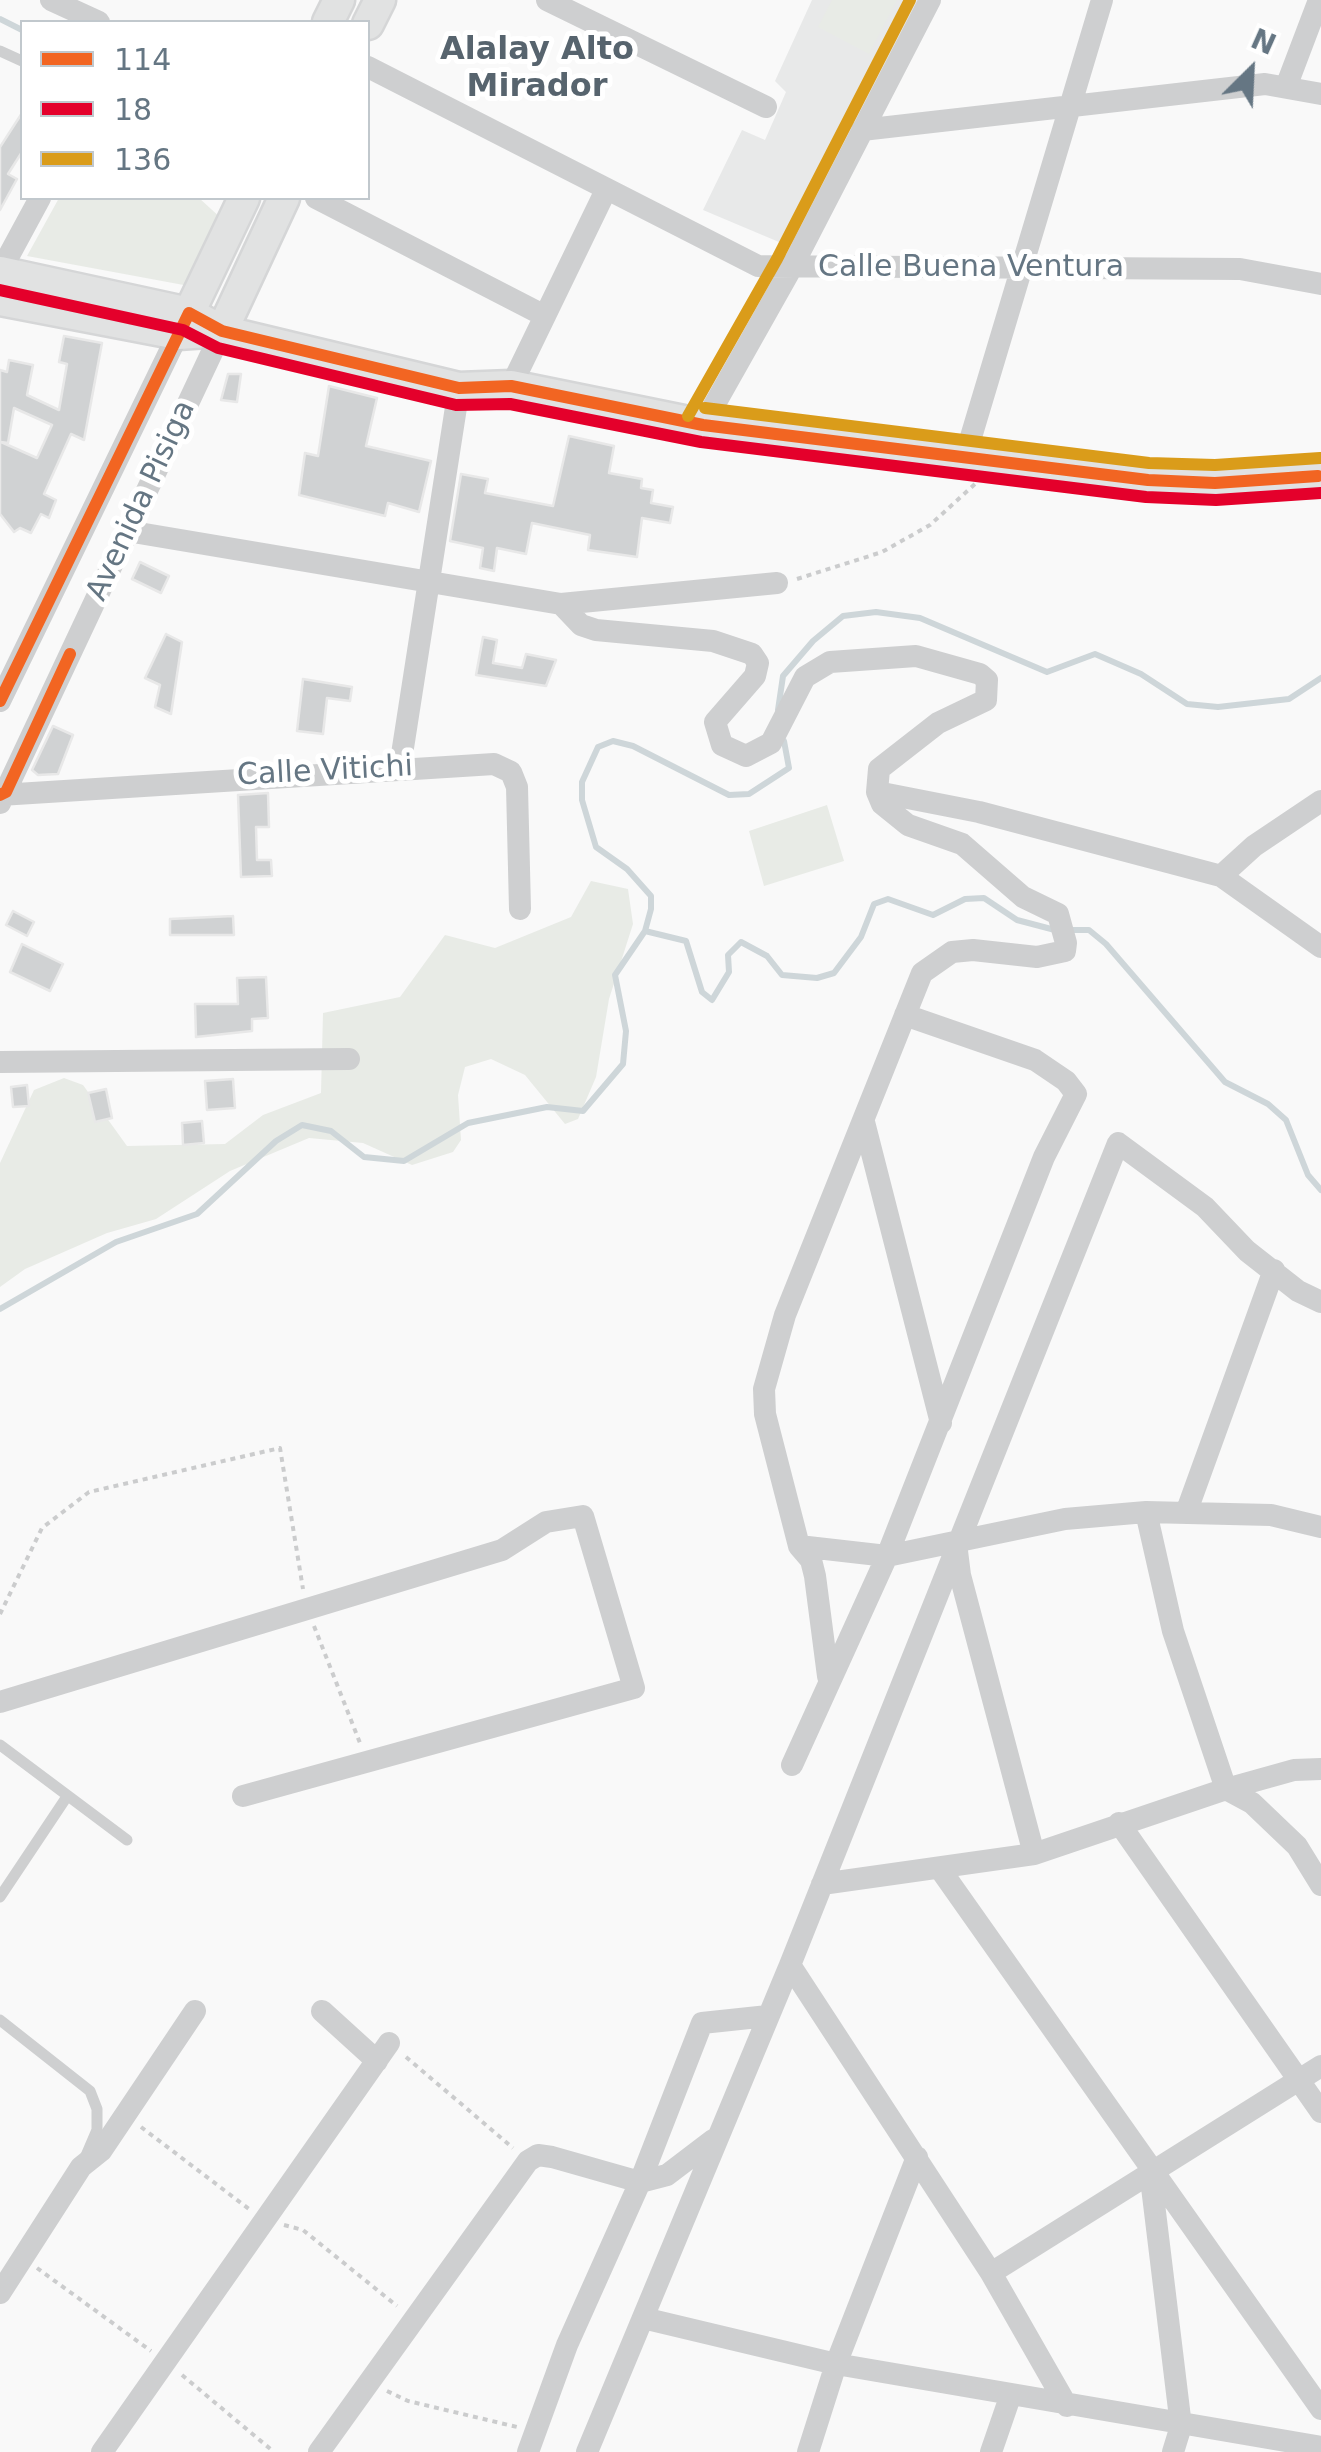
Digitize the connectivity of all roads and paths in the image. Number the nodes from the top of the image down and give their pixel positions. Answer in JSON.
{"nodes":[{"id":1,"x":51,"y":0,"type":"edge"},
{"id":2,"x":547,"y":0,"type":"edge"},
{"id":3,"x":930,"y":0,"type":"edge"},
{"id":4,"x":1102,"y":0,"type":"edge"},
{"id":5,"x":1319,"y":0,"type":"edge"},
{"id":6,"x":95,"y":20,"type":"edge"},
{"id":7,"x":370,"y":68,"type":"edge"},
{"id":8,"x":1286,"y":87,"type":"junction"},
{"id":9,"x":1321,"y":94,"type":"edge"},
{"id":10,"x":1070,"y":106,"type":"junction"},
{"id":11,"x":766,"y":107,"type":"dead end"},
{"id":12,"x":862,"y":130,"type":"junction"},
{"id":13,"x":606,"y":192,"type":"junction"},
{"id":14,"x":39,"y":200,"type":"edge"},
{"id":15,"x":283,"y":200,"type":"edge"},
{"id":16,"x":320,"y":200,"type":"edge"},
{"id":17,"x":236,"y":205,"type":"edge"},
{"id":18,"x":792,"y":267,"type":"junction"},
{"id":19,"x":1022,"y":268,"type":"junction"},
{"id":20,"x":0,"y":272,"type":"edge"},
{"id":21,"x":1321,"y":284,"type":"edge"},
{"id":22,"x":0,"y":300,"type":"edge"},
{"id":23,"x":545,"y":316,"type":"junction"},
{"id":24,"x":183,"y":324,"type":"junction"},
{"id":25,"x":222,"y":331,"type":"junction"},
{"id":26,"x":511,"y":386,"type":"junction"},
{"id":27,"x":460,"y":388,"type":"junction"},
{"id":28,"x":702,"y":426,"type":"junction"},
{"id":29,"x":965,"y":457,"type":"junction"},
{"id":30,"x":1000,"y":460,"type":"junction"},
{"id":31,"x":1320,"y":474,"type":"edge"},
{"id":32,"x":127,"y":531,"type":"junction"},
{"id":33,"x":429,"y":578,"type":"junction"},
{"id":34,"x":777,"y":583,"type":"joint"},
{"id":35,"x":561,"y":604,"type":"junction"},
{"id":36,"x":0,"y":701,"type":"edge"},
{"id":37,"x":400,"y":767,"type":"junction"},
{"id":38,"x":877,"y":792,"type":"junction"},
{"id":39,"x":2,"y":797,"type":"edge"},
{"id":40,"x":1321,"y":801,"type":"edge"},
{"id":41,"x":1221,"y":876,"type":"junction"},
{"id":42,"x":520,"y":909,"type":"dead end"},
{"id":43,"x":1321,"y":947,"type":"edge"},
{"id":44,"x":904,"y":1015,"type":"junction"},
{"id":45,"x":349,"y":1059,"type":"dead end"},
{"id":46,"x":0,"y":1062,"type":"edge"},
{"id":47,"x":864,"y":1122,"type":"junction"},
{"id":48,"x":1274,"y":1270,"type":"junction"},
{"id":49,"x":1321,"y":1302,"type":"edge"},
{"id":50,"x":941,"y":1423,"type":"junction"},
{"id":51,"x":1146,"y":1512,"type":"junction"},
{"id":52,"x":1186,"y":1513,"type":"junction"},
{"id":53,"x":1321,"y":1527,"type":"edge"},
{"id":54,"x":956,"y":1543,"type":"junction"},
{"id":55,"x":799,"y":1546,"type":"junction"},
{"id":56,"x":888,"y":1556,"type":"junction"},
{"id":57,"x":307,"y":1609,"type":"junction"},
{"id":58,"x":0,"y":1614,"type":"edge"},
{"id":59,"x":828,"y":1676,"type":"junction"},
{"id":60,"x":0,"y":1702,"type":"edge"},
{"id":61,"x":0,"y":1746,"type":"edge"},
{"id":62,"x":367,"y":1762,"type":"junction"},
{"id":63,"x":792,"y":1765,"type":"dead end"},
{"id":64,"x":1321,"y":1769,"type":"edge"},
{"id":65,"x":1226,"y":1789,"type":"junction"},
{"id":66,"x":243,"y":1796,"type":"dead end"},
{"id":67,"x":66,"y":1798,"type":"junction"},
{"id":68,"x":1118,"y":1823,"type":"junction"},
{"id":69,"x":127,"y":1840,"type":"dead end"},
{"id":70,"x":1034,"y":1854,"type":"junction"},
{"id":71,"x":940,"y":1869,"type":"junction"},
{"id":72,"x":822,"y":1884,"type":"junction"},
{"id":73,"x":1321,"y":1885,"type":"edge"},
{"id":74,"x":0,"y":1897,"type":"edge"},
{"id":75,"x":790,"y":1965,"type":"junction"},
{"id":76,"x":194,"y":2011,"type":"dead end"},
{"id":77,"x":322,"y":2011,"type":"dead end"},
{"id":78,"x":768,"y":2016,"type":"junction"},
{"id":79,"x":0,"y":2020,"type":"edge"},
{"id":80,"x":383,"y":2052,"type":"junction"},
{"id":81,"x":1321,"y":2066,"type":"edge"},
{"id":82,"x":1299,"y":2080,"type":"junction"},
{"id":83,"x":1321,"y":2112,"type":"edge"},
{"id":84,"x":718,"y":2135,"type":"junction"},
{"id":85,"x":917,"y":2157,"type":"junction"},
{"id":86,"x":528,"y":2161,"type":"junction"},
{"id":87,"x":81,"y":2168,"type":"junction"},
{"id":88,"x":1151,"y":2172,"type":"junction"},
{"id":89,"x":640,"y":2182,"type":"junction"},
{"id":90,"x":22,"y":2258,"type":"junction"},
{"id":91,"x":991,"y":2273,"type":"junction"},
{"id":92,"x":0,"y":2293,"type":"edge"},
{"id":93,"x":643,"y":2318,"type":"junction"},
{"id":94,"x":164,"y":2361,"type":"junction"},
{"id":95,"x":836,"y":2364,"type":"junction"},
{"id":96,"x":370,"y":2382,"type":"junction"},
{"id":97,"x":1010,"y":2397,"type":"junction"},
{"id":98,"x":1067,"y":2406,"type":"junction"},
{"id":99,"x":1321,"y":2410,"type":"edge"},
{"id":100,"x":1181,"y":2426,"type":"junction"},
{"id":101,"x":531,"y":2442,"type":"edge"},
{"id":102,"x":1321,"y":2447,"type":"edge"},
{"id":103,"x":102,"y":2452,"type":"edge"},
{"id":104,"x":274,"y":2452,"type":"edge"},
{"id":105,"x":319,"y":2452,"type":"edge"},
{"id":106,"x":586,"y":2452,"type":"edge"},
{"id":107,"x":808,"y":2452,"type":"edge"},
{"id":108,"x":991,"y":2452,"type":"edge"},
{"id":109,"x":1173,"y":2452,"type":"edge"}],
"edges":[{"from":1,"to":6,"type":"street"},
{"from":2,"to":11,"type":"street"},
{"from":3,"to":12,"type":"street"},
{"from":4,"to":10,"type":"street"},
{"from":5,"to":8,"type":"street"},
{"from":7,"to":13,"type":"street","name":"Calle Buena Ventura"},
{"from":8,"to":9,"type":"street"},
{"from":8,"to":10,"type":"street"},
{"from":10,"to":12,"type":"street"},
{"from":10,"to":19,"type":"street"},
{"from":12,"to":18,"type":"street"},
{"from":13,"to":18,"type":"street","name":"Calle Buena Ventura"},
{"from":13,"to":23,"type":"street"},
{"from":14,"to":20,"type":"street"},
{"from":15,"to":25,"type":"street","name":"Avenida Pisiga"},
{"from":16,"to":23,"type":"street"},
{"from":17,"to":24,"type":"street","name":"Avenida Pisiga"},
{"from":18,"to":19,"type":"street","name":"Calle Buena Ventura"},
{"from":18,"to":28,"type":"street"},
{"from":19,"to":21,"type":"street","name":"Calle Buena Ventura"},
{"from":19,"to":29,"type":"street"},
{"from":20,"to":24,"type":"street"},
{"from":22,"to":24,"type":"street"},
{"from":23,"to":26,"type":"street"},
{"from":24,"to":25,"type":"street"},
{"from":24,"to":36,"type":"street","name":"Avenida Pisiga"},
{"from":25,"to":27,"type":"street"},
{"from":25,"to":32,"type":"street","name":"Avenida Pisiga"},
{"from":26,"to":27,"type":"street"},
{"from":26,"to":28,"type":"street"},
{"from":27,"to":33,"type":"street"},
{"from":28,"to":29,"type":"street"},
{"from":29,"to":30,"type":"street"},
{"from":30,"to":31,"type":"street"},
{"from":30,"to":34,"type":"path"},
{"from":32,"to":33,"type":"street"},
{"from":32,"to":39,"type":"street","name":"Avenida Pisiga"},
{"from":33,"to":35,"type":"street"},
{"from":33,"to":37,"type":"street"},
{"from":34,"to":35,"type":"street"},
{"from":35,"to":38,"type":"street"},
{"from":37,"to":39,"type":"street","name":"Calle Vitichi"},
{"from":37,"to":42,"type":"street","name":"Calle Vitichi"},
{"from":38,"to":41,"type":"street"},
{"from":38,"to":44,"type":"street"},
{"from":40,"to":41,"type":"street"},
{"from":41,"to":43,"type":"street"},
{"from":44,"to":47,"type":"street"},
{"from":44,"to":50,"type":"street"},
{"from":45,"to":46,"type":"street"},
{"from":47,"to":50,"type":"street"},
{"from":47,"to":55,"type":"street"},
{"from":48,"to":49,"type":"street"},
{"from":48,"to":52,"type":"street"},
{"from":48,"to":54,"type":"street"},
{"from":50,"to":56,"type":"street"},
{"from":51,"to":52,"type":"street"},
{"from":51,"to":54,"type":"street"},
{"from":51,"to":65,"type":"street"},
{"from":52,"to":53,"type":"street"},
{"from":54,"to":56,"type":"street"},
{"from":54,"to":70,"type":"street"},
{"from":54,"to":72,"type":"street"},
{"from":55,"to":56,"type":"street"},
{"from":55,"to":59,"type":"street"},
{"from":56,"to":59,"type":"street"},
{"from":57,"to":58,"type":"path"},
{"from":57,"to":60,"type":"street"},
{"from":57,"to":62,"type":"path"},
{"from":57,"to":62,"type":"street"},
{"from":59,"to":63,"type":"street"},
{"from":61,"to":67,"type":"lane"},
{"from":62,"to":66,"type":"street"},
{"from":64,"to":65,"type":"street"},
{"from":65,"to":68,"type":"street"},
{"from":65,"to":73,"type":"street"},
{"from":67,"to":69,"type":"lane"},
{"from":67,"to":74,"type":"lane"},
{"from":68,"to":70,"type":"street"},
{"from":68,"to":82,"type":"street"},
{"from":70,"to":71,"type":"street"},
{"from":71,"to":72,"type":"street"},
{"from":71,"to":88,"type":"street"},
{"from":72,"to":75,"type":"street"},
{"from":75,"to":78,"type":"street"},
{"from":75,"to":85,"type":"street"},
{"from":76,"to":87,"type":"street"},
{"from":77,"to":80,"type":"street"},
{"from":78,"to":84,"type":"street"},
{"from":78,"to":89,"type":"street"},
{"from":79,"to":87,"type":"lane"},
{"from":80,"to":86,"type":"path"},
{"from":80,"to":94,"type":"street"},
{"from":81,"to":82,"type":"street"},
{"from":82,"to":83,"type":"street"},
{"from":82,"to":88,"type":"street"},
{"from":84,"to":89,"type":"street"},
{"from":84,"to":93,"type":"street"},
{"from":85,"to":91,"type":"street"},
{"from":85,"to":95,"type":"street"},
{"from":86,"to":89,"type":"street"},
{"from":86,"to":96,"type":"street"},
{"from":87,"to":90,"type":"street"},
{"from":88,"to":91,"type":"street"},
{"from":88,"to":99,"type":"street"},
{"from":88,"to":100,"type":"street"},
{"from":89,"to":101,"type":"street"},
{"from":90,"to":92,"type":"street"},
{"from":90,"to":94,"type":"path"},
{"from":91,"to":98,"type":"street"},
{"from":93,"to":95,"type":"street"},
{"from":93,"to":106,"type":"street"},
{"from":94,"to":103,"type":"street"},
{"from":94,"to":104,"type":"path"},
{"from":95,"to":97,"type":"street"},
{"from":95,"to":107,"type":"street"},
{"from":96,"to":101,"type":"path"},
{"from":96,"to":105,"type":"street"},
{"from":97,"to":98,"type":"street"},
{"from":97,"to":108,"type":"street"},
{"from":98,"to":100,"type":"street"},
{"from":100,"to":102,"type":"street"},
{"from":100,"to":109,"type":"street"}]}
